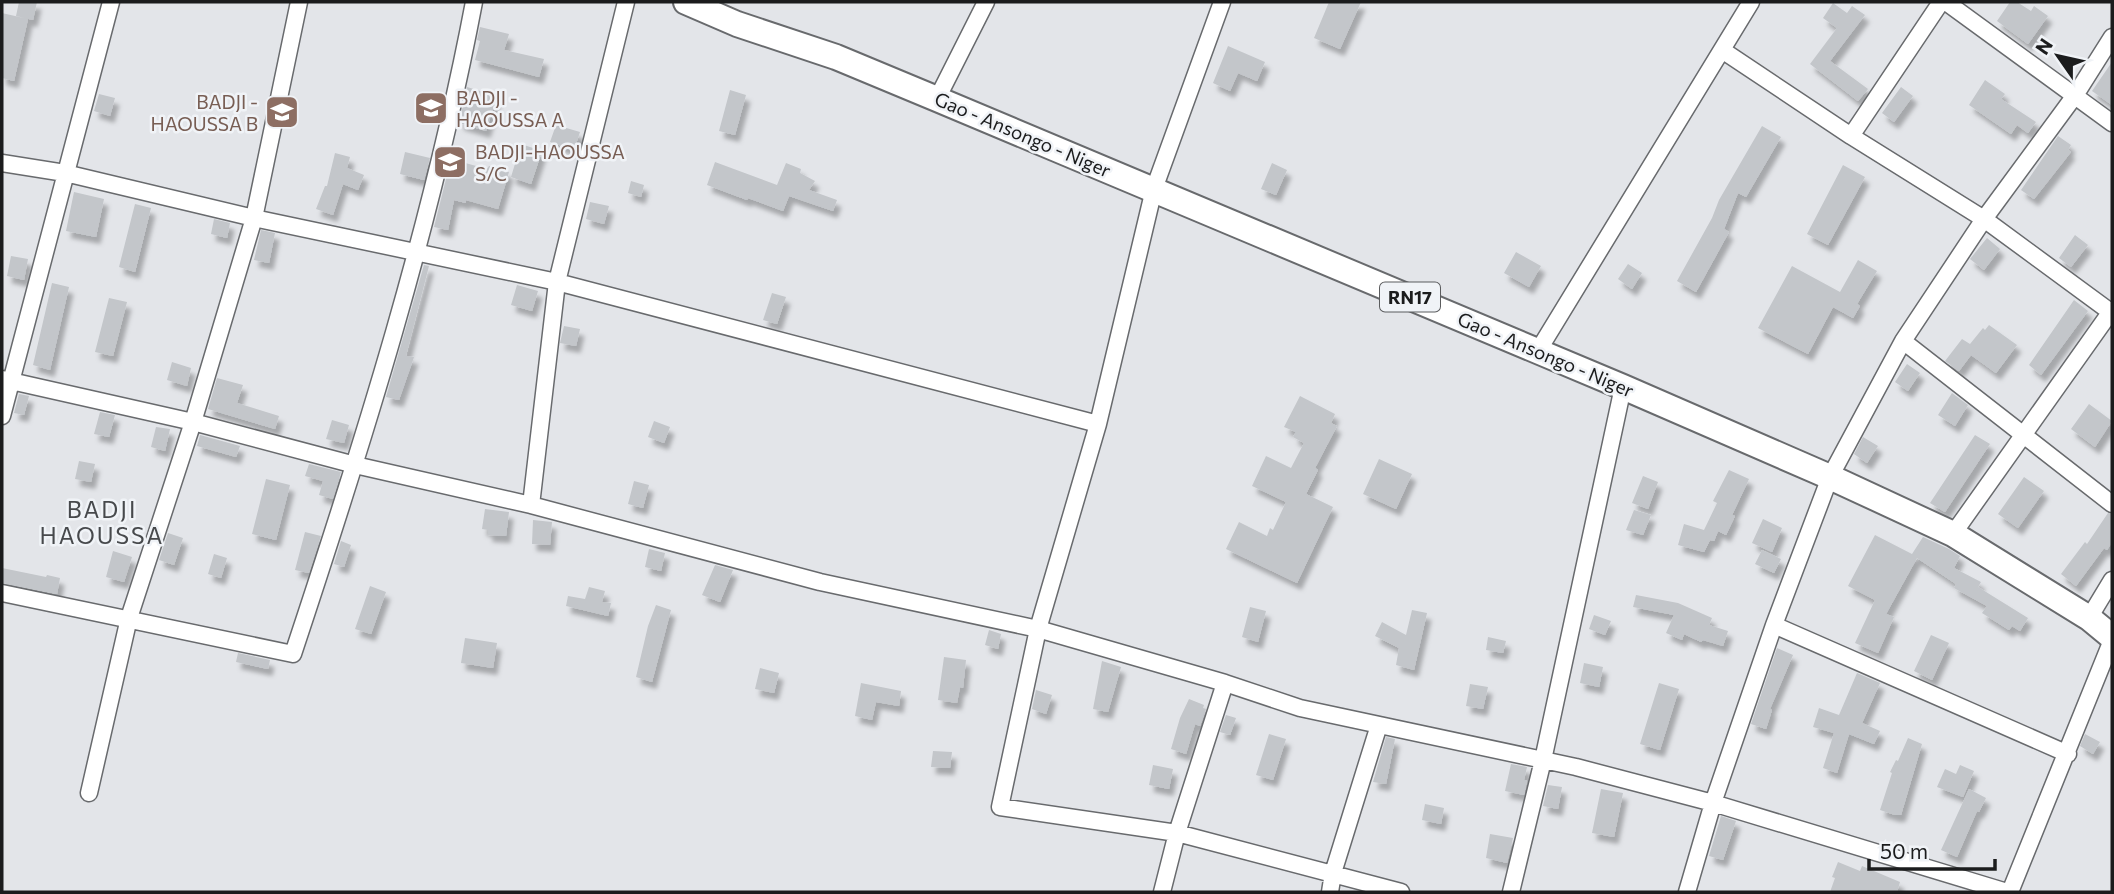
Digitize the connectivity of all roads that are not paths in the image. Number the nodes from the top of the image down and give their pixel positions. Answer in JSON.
{"nodes":[{"id":1,"x":111,"y":2,"type":"edge"},
{"id":2,"x":299,"y":2,"type":"edge"},
{"id":3,"x":474,"y":2,"type":"edge"},
{"id":4,"x":626,"y":2,"type":"edge"},
{"id":5,"x":686,"y":2,"type":"edge"},
{"id":6,"x":986,"y":2,"type":"edge"},
{"id":7,"x":1222,"y":2,"type":"edge"},
{"id":8,"x":1751,"y":2,"type":"edge"},
{"id":9,"x":1944,"y":2,"type":"edge"},
{"id":10,"x":2112,"y":37,"type":"edge"},
{"id":11,"x":1722,"y":50,"type":"junction"},
{"id":12,"x":2076,"y":94,"type":"junction"},
{"id":13,"x":937,"y":99,"type":"junction"},
{"id":14,"x":2112,"y":123,"type":"edge"},
{"id":15,"x":1851,"y":136,"type":"junction"},
{"id":16,"x":2,"y":163,"type":"edge"},
{"id":17,"x":65,"y":173,"type":"junction"},
{"id":18,"x":1154,"y":189,"type":"junction"},
{"id":19,"x":254,"y":218,"type":"junction"},
{"id":20,"x":1984,"y":219,"type":"junction"},
{"id":21,"x":417,"y":251,"type":"junction"},
{"id":22,"x":557,"y":282,"type":"junction"},
{"id":23,"x":2112,"y":312,"type":"edge"},
{"id":24,"x":1903,"y":341,"type":"junction"},
{"id":25,"x":1538,"y":351,"type":"junction"},
{"id":26,"x":6,"y":380,"type":"edge"},
{"id":27,"x":1623,"y":387,"type":"junction"},
{"id":28,"x":2,"y":416,"type":"edge"},
{"id":29,"x":193,"y":422,"type":"junction"},
{"id":30,"x":1098,"y":424,"type":"junction"},
{"id":31,"x":2024,"y":435,"type":"junction"},
{"id":32,"x":355,"y":465,"type":"junction"},
{"id":33,"x":1830,"y":477,"type":"junction"},
{"id":34,"x":2112,"y":504,"type":"edge"},
{"id":35,"x":531,"y":505,"type":"junction"},
{"id":36,"x":1953,"y":534,"type":"junction"},
{"id":37,"x":2112,"y":580,"type":"edge"},
{"id":38,"x":2,"y":593,"type":"edge"},
{"id":39,"x":129,"y":618,"type":"junction"},
{"id":40,"x":2089,"y":618,"type":"junction"},
{"id":41,"x":1774,"y":625,"type":"junction"},
{"id":42,"x":1038,"y":629,"type":"junction"},
{"id":43,"x":2112,"y":638,"type":"edge"},
{"id":44,"x":1225,"y":683,"type":"junction"},
{"id":45,"x":1379,"y":724,"type":"junction"},
{"id":46,"x":2068,"y":754,"type":"junction"},
{"id":47,"x":1543,"y":760,"type":"junction"},
{"id":48,"x":89,"y":793,"type":"dead end"},
{"id":49,"x":1713,"y":803,"type":"junction"},
{"id":50,"x":1177,"y":833,"type":"junction"},
{"id":51,"x":1333,"y":873,"type":"junction"},
{"id":52,"x":1162,"y":892,"type":"edge"},
{"id":53,"x":1330,"y":892,"type":"edge"},
{"id":54,"x":1401,"y":892,"type":"edge"},
{"id":55,"x":1511,"y":892,"type":"edge"},
{"id":56,"x":1687,"y":892,"type":"edge"},
{"id":57,"x":2008,"y":892,"type":"edge"}],
"edges":[{"from":1,"to":17,"type":"street"},
{"from":2,"to":19,"type":"street"},
{"from":3,"to":21,"type":"street"},
{"from":4,"to":22,"type":"street"},
{"from":5,"to":13,"type":"main road","name":"Gao - Ansongo - Niger","number":"RN17"},
{"from":6,"to":13,"type":"street"},
{"from":7,"to":18,"type":"street"},
{"from":8,"to":11,"type":"street"},
{"from":9,"to":12,"type":"street"},
{"from":9,"to":15,"type":"street"},
{"from":10,"to":12,"type":"street"},
{"from":11,"to":15,"type":"street"},
{"from":11,"to":25,"type":"street"},
{"from":12,"to":14,"type":"street"},
{"from":12,"to":20,"type":"street"},
{"from":13,"to":18,"type":"main road","name":"Gao - Ansongo - Niger","number":"RN17"},
{"from":15,"to":20,"type":"street"},
{"from":16,"to":17,"type":"street"},
{"from":17,"to":19,"type":"street"},
{"from":17,"to":26,"type":"street"},
{"from":18,"to":25,"type":"main road","name":"Gao - Ansongo - Niger","number":"RN17"},
{"from":18,"to":30,"type":"street"},
{"from":19,"to":21,"type":"street"},
{"from":19,"to":29,"type":"street"},
{"from":20,"to":23,"type":"street"},
{"from":20,"to":24,"type":"street"},
{"from":21,"to":22,"type":"street"},
{"from":21,"to":32,"type":"street"},
{"from":22,"to":30,"type":"street"},
{"from":22,"to":35,"type":"street"},
{"from":23,"to":31,"type":"street"},
{"from":24,"to":31,"type":"street"},
{"from":24,"to":33,"type":"street"},
{"from":25,"to":27,"type":"main road","name":"Gao - Ansongo - Niger","number":"RN17"},
{"from":26,"to":28,"type":"street"},
{"from":26,"to":29,"type":"street"},
{"from":27,"to":33,"type":"main road","name":"Gao - Ansongo - Niger","number":"RN17"},
{"from":27,"to":47,"type":"street"},
{"from":29,"to":32,"type":"street"},
{"from":29,"to":39,"type":"street"},
{"from":30,"to":42,"type":"street"},
{"from":31,"to":34,"type":"street"},
{"from":31,"to":36,"type":"street"},
{"from":32,"to":35,"type":"street"},
{"from":32,"to":39,"type":"street"},
{"from":33,"to":36,"type":"main road","name":"Gao - Ansongo - Niger","number":"RN17"},
{"from":33,"to":41,"type":"street"},
{"from":35,"to":42,"type":"street"},
{"from":36,"to":40,"type":"main road","name":"Gao - Ansongo - Niger","number":"RN17"},
{"from":37,"to":40,"type":"street"},
{"from":38,"to":39,"type":"street"},
{"from":39,"to":48,"type":"street"},
{"from":40,"to":43,"type":"main road","name":"Gao - Ansongo - Niger","number":"RN17"},
{"from":41,"to":46,"type":"street"},
{"from":41,"to":49,"type":"street"},
{"from":42,"to":44,"type":"street"},
{"from":42,"to":50,"type":"street"},
{"from":43,"to":46,"type":"street"},
{"from":44,"to":45,"type":"street"},
{"from":44,"to":50,"type":"street"},
{"from":45,"to":47,"type":"street"},
{"from":45,"to":51,"type":"street"},
{"from":46,"to":57,"type":"street"},
{"from":47,"to":49,"type":"street"},
{"from":47,"to":55,"type":"street"},
{"from":49,"to":56,"type":"street"},
{"from":49,"to":57,"type":"street"},
{"from":50,"to":51,"type":"street"},
{"from":50,"to":52,"type":"street"},
{"from":51,"to":53,"type":"street"},
{"from":51,"to":54,"type":"street"}]}
